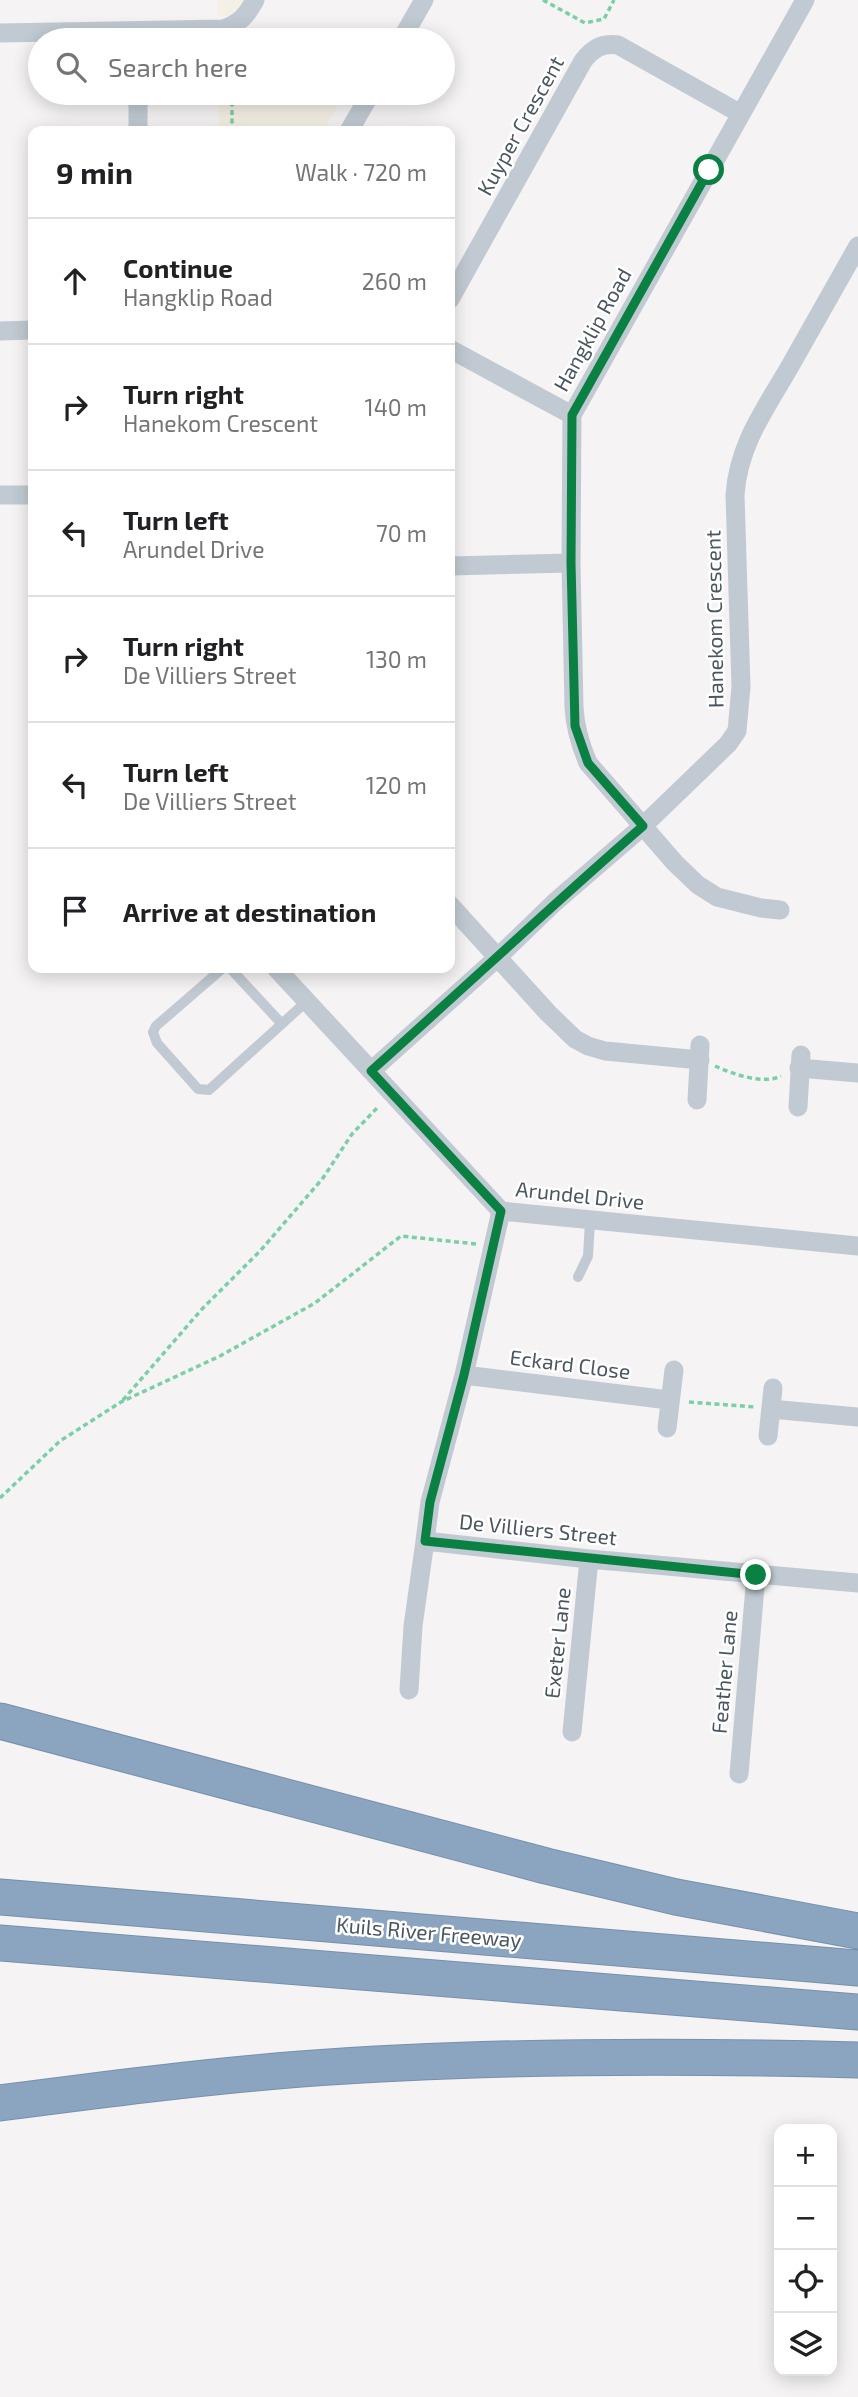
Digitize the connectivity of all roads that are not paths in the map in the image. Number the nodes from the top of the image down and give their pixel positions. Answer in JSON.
{"nodes":[{"id":1,"x":255,"y":0,"type":"edge"},
{"id":2,"x":424,"y":0,"type":"edge"},
{"id":3,"x":805,"y":0,"type":"edge"},
{"id":4,"x":226,"y":28,"type":"edge"},
{"id":5,"x":408,"y":28,"type":"edge"},
{"id":6,"x":0,"y":33,"type":"edge"},
{"id":7,"x":28,"y":34,"type":"edge"},
{"id":8,"x":138,"y":105,"type":"edge"},
{"id":9,"x":364,"y":105,"type":"edge"},
{"id":10,"x":741,"y":114,"type":"junction"},
{"id":11,"x":138,"y":126,"type":"edge"},
{"id":12,"x":352,"y":126,"type":"edge"},
{"id":13,"x":858,"y":246,"type":"edge"},
{"id":14,"x":455,"y":290,"type":"edge"},
{"id":15,"x":28,"y":330,"type":"edge"},
{"id":16,"x":0,"y":331,"type":"edge"},
{"id":17,"x":455,"y":352,"type":"edge"},
{"id":18,"x":572,"y":415,"type":"junction"},
{"id":19,"x":0,"y":495,"type":"edge"},
{"id":20,"x":28,"y":495,"type":"edge"},
{"id":21,"x":571,"y":563,"type":"junction"},
{"id":22,"x":455,"y":566,"type":"edge"},
{"id":23,"x":643,"y":826,"type":"junction"},
{"id":24,"x":780,"y":910,"type":"dead end"},
{"id":25,"x":455,"y":911,"type":"edge"},
{"id":26,"x":497,"y":958,"type":"junction"},
{"id":27,"x":217,"y":973,"type":"edge"},
{"id":28,"x":235,"y":973,"type":"edge"},
{"id":29,"x":281,"y":973,"type":"edge"},
{"id":30,"x":307,"y":1001,"type":"junction"},
{"id":31,"x":281,"y":1023,"type":"junction"},
{"id":32,"x":371,"y":1071,"type":"junction"},
{"id":33,"x":858,"y":1073,"type":"edge"},
{"id":34,"x":698,"y":1100,"type":"dead end"},
{"id":35,"x":799,"y":1107,"type":"dead end"},
{"id":36,"x":501,"y":1211,"type":"junction"},
{"id":37,"x":590,"y":1221,"type":"junction"},
{"id":38,"x":858,"y":1246,"type":"edge"},
{"id":39,"x":578,"y":1276,"type":"dead end"},
{"id":40,"x":674,"y":1370,"type":"dead end"},
{"id":41,"x":464,"y":1375,"type":"junction"},
{"id":42,"x":773,"y":1388,"type":"dead end"},
{"id":43,"x":669,"y":1400,"type":"junction"},
{"id":44,"x":771,"y":1409,"type":"junction"},
{"id":45,"x":858,"y":1417,"type":"edge"},
{"id":46,"x":667,"y":1428,"type":"dead end"},
{"id":47,"x":768,"y":1436,"type":"dead end"},
{"id":48,"x":425,"y":1541,"type":"junction"},
{"id":49,"x":589,"y":1559,"type":"junction"},
{"id":50,"x":756,"y":1575,"type":"junction"},
{"id":51,"x":858,"y":1583,"type":"edge"},
{"id":52,"x":409,"y":1690,"type":"dead end"},
{"id":53,"x":0,"y":1721,"type":"edge"},
{"id":54,"x":572,"y":1732,"type":"dead end"},
{"id":55,"x":739,"y":1774,"type":"dead end"},
{"id":56,"x":0,"y":1897,"type":"edge"},
{"id":57,"x":858,"y":1931,"type":"edge"},
{"id":58,"x":0,"y":1942,"type":"edge"},
{"id":59,"x":858,"y":1968,"type":"edge"},
{"id":60,"x":858,"y":2012,"type":"edge"},
{"id":61,"x":858,"y":2060,"type":"edge"},
{"id":62,"x":0,"y":2103,"type":"edge"}],
"edges":[{"from":1,"to":4,"type":"street"},
{"from":2,"to":5,"type":"street"},
{"from":3,"to":10,"type":"street","name":"Hangklip Road"},
{"from":6,"to":7,"type":"street"},
{"from":8,"to":11,"type":"street"},
{"from":9,"to":12,"type":"street"},
{"from":10,"to":14,"type":"street","name":"Kuyper Crescent"},
{"from":10,"to":18,"type":"street","name":"Hangklip Road"},
{"from":13,"to":23,"type":"street","name":"Hanekom Crescent"},
{"from":15,"to":16,"type":"street"},
{"from":17,"to":18,"type":"street"},
{"from":18,"to":21,"type":"street","name":"Hangklip Road"},
{"from":19,"to":20,"type":"street"},
{"from":21,"to":22,"type":"street"},
{"from":21,"to":23,"type":"street","name":"Hangklip Road"},
{"from":23,"to":24,"type":"street","name":"Hangklip Road"},
{"from":23,"to":26,"type":"street","name":"Hanekom Crescent"},
{"from":25,"to":26,"type":"street"},
{"from":26,"to":32,"type":"street","name":"Hanekom Crescent"},
{"from":26,"to":34,"type":"street"},
{"from":27,"to":31,"type":"lane"},
{"from":28,"to":31,"type":"lane"},
{"from":29,"to":30,"type":"street","name":"Arundel Drive"},
{"from":30,"to":31,"type":"lane"},
{"from":30,"to":32,"type":"street","name":"Arundel Drive"},
{"from":32,"to":36,"type":"street","name":"Arundel Drive"},
{"from":33,"to":35,"type":"street"},
{"from":36,"to":37,"type":"street","name":"Arundel Drive"},
{"from":36,"to":41,"type":"street","name":"De Villiers Street"},
{"from":37,"to":38,"type":"street","name":"Arundel Drive"},
{"from":37,"to":39,"type":"lane"},
{"from":40,"to":43,"type":"street"},
{"from":41,"to":43,"type":"street","name":"Eckard Close"},
{"from":41,"to":48,"type":"street","name":"De Villiers Street"},
{"from":42,"to":44,"type":"street"},
{"from":43,"to":46,"type":"street"},
{"from":44,"to":45,"type":"street"},
{"from":44,"to":47,"type":"street"},
{"from":48,"to":49,"type":"street","name":"De Villiers Street"},
{"from":48,"to":52,"type":"street"},
{"from":49,"to":50,"type":"street","name":"De Villiers Street"},
{"from":49,"to":54,"type":"street","name":"Exeter Lane"},
{"from":50,"to":51,"type":"street","name":"De Villiers Street"},
{"from":50,"to":55,"type":"street","name":"Feather Lane"},
{"from":53,"to":57,"type":"highway"},
{"from":56,"to":59,"type":"highway","name":"Kuils River Freeway"},
{"from":58,"to":60,"type":"highway","name":"Kuils River Freeway"},
{"from":61,"to":62,"type":"highway"}]}
